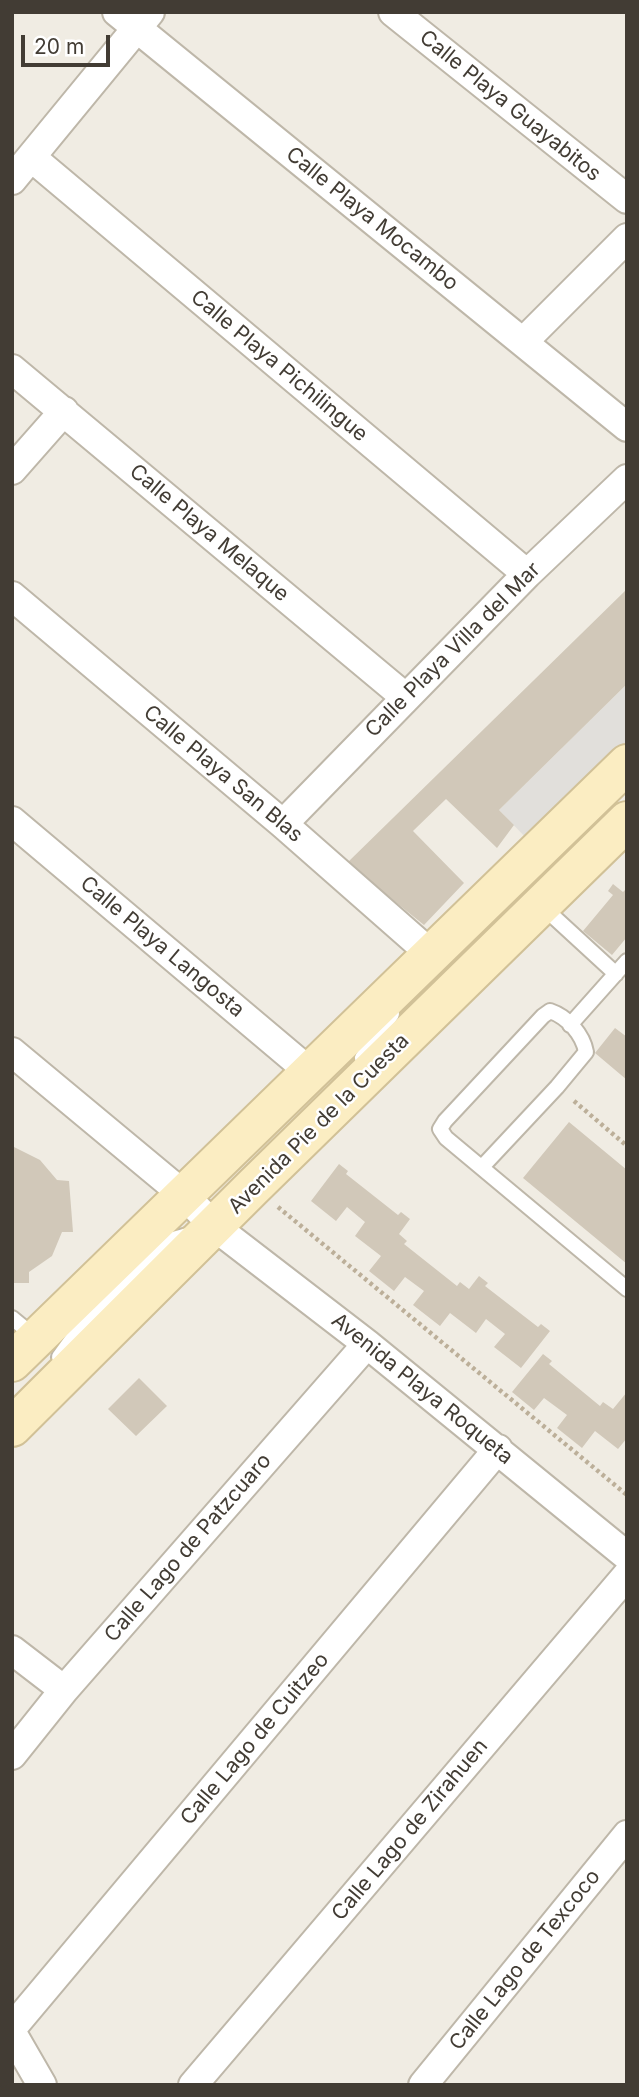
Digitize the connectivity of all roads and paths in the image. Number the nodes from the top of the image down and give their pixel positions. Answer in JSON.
{"nodes":[{"id":1,"x":393,"y":12,"type":"edge"},
{"id":2,"x":135,"y":17,"type":"edge"},
{"id":3,"x":31,"y":157,"type":"junction"},
{"id":4,"x":12,"y":180,"type":"edge"},
{"id":5,"x":627,"y":199,"type":"edge"},
{"id":6,"x":627,"y":238,"type":"edge"},
{"id":7,"x":523,"y":342,"type":"junction"},
{"id":8,"x":12,"y":369,"type":"edge"},
{"id":9,"x":64,"y":411,"type":"junction"},
{"id":10,"x":627,"y":427,"type":"edge"},
{"id":11,"x":12,"y":470,"type":"edge"},
{"id":12,"x":627,"y":479,"type":"edge"},
{"id":13,"x":527,"y":574,"type":"junction"},
{"id":14,"x":12,"y":596,"type":"edge"},
{"id":15,"x":405,"y":697,"type":"junction"},
{"id":16,"x":627,"y":764,"type":"edge"},
{"id":17,"x":12,"y":821,"type":"edge"},
{"id":18,"x":627,"y":821,"type":"edge"},
{"id":19,"x":283,"y":824,"type":"junction"},
{"id":20,"x":541,"y":905,"type":"junction"},
{"id":21,"x":432,"y":955,"type":"junction"},
{"id":22,"x":627,"y":961,"type":"edge"},
{"id":23,"x":616,"y":974,"type":"junction"},
{"id":24,"x":570,"y":1025,"type":"junction"},
{"id":25,"x":12,"y":1052,"type":"edge"},
{"id":26,"x":329,"y":1073,"type":"junction"},
{"id":27,"x":557,"y":1087,"type":"junction"},
{"id":28,"x":627,"y":1146,"type":"edge"},
{"id":29,"x":482,"y":1167,"type":"junction"},
{"id":30,"x":253,"y":1187,"type":"junction"},
{"id":31,"x":196,"y":1192,"type":"junction"},
{"id":32,"x":215,"y":1227,"type":"junction"},
{"id":33,"x":627,"y":1289,"type":"edge"},
{"id":34,"x":21,"y":1340,"type":"edge"},
{"id":35,"x":368,"y":1344,"type":"junction"},
{"id":36,"x":12,"y":1419,"type":"edge"},
{"id":37,"x":12,"y":1427,"type":"edge"},
{"id":38,"x":498,"y":1449,"type":"junction"},
{"id":39,"x":627,"y":1495,"type":"edge"},
{"id":40,"x":627,"y":1556,"type":"edge"},
{"id":41,"x":627,"y":1575,"type":"edge"},
{"id":42,"x":12,"y":1650,"type":"edge"},
{"id":43,"x":64,"y":1690,"type":"junction"},
{"id":44,"x":12,"y":1755,"type":"edge"},
{"id":45,"x":627,"y":1835,"type":"edge"},
{"id":46,"x":12,"y":2031,"type":"edge"},
{"id":47,"x":42,"y":2085,"type":"edge"},
{"id":48,"x":193,"y":2085,"type":"edge"},
{"id":49,"x":424,"y":2085,"type":"edge"}],
"edges":[{"from":1,"to":5,"type":"street","name":"Calle Playa Guayabitos"},
{"from":2,"to":3,"type":"street"},
{"from":2,"to":7,"type":"street","name":"Calle Playa Mocambo"},
{"from":3,"to":4,"type":"street"},
{"from":3,"to":13,"type":"street","name":"Calle Playa Pichilingue"},
{"from":6,"to":7,"type":"street"},
{"from":7,"to":10,"type":"street","name":"Calle Playa Mocambo"},
{"from":8,"to":9,"type":"street","name":"Calle Playa Melaque"},
{"from":9,"to":11,"type":"street"},
{"from":9,"to":15,"type":"street","name":"Calle Playa Melaque"},
{"from":12,"to":13,"type":"street","name":"Calle Playa Villa del Mar"},
{"from":13,"to":15,"type":"street","name":"Calle Playa Villa del Mar"},
{"from":14,"to":19,"type":"street","name":"Calle Playa San Blas"},
{"from":15,"to":19,"type":"street","name":"Calle Playa Villa del Mar"},
{"from":16,"to":21,"type":"main road","name":"Avenida Pie de la Cuesta"},
{"from":17,"to":26,"type":"street","name":"Calle Playa Langosta"},
{"from":18,"to":20,"type":"main road","name":"Avenida Pie de la Cuesta"},
{"from":19,"to":21,"type":"street","name":"Calle Playa San Blas"},
{"from":20,"to":23,"type":"lane"},
{"from":20,"to":30,"type":"main road","name":"Avenida Pie de la Cuesta"},
{"from":21,"to":26,"type":"main road","name":"Avenida Pie de la Cuesta"},
{"from":22,"to":23,"type":"lane"},
{"from":23,"to":24,"type":"lane"},
{"from":24,"to":27,"type":"lane"},
{"from":24,"to":29,"type":"lane"},
{"from":25,"to":31,"type":"street"},
{"from":26,"to":31,"type":"main road","name":"Avenida Pie de la Cuesta"},
{"from":27,"to":28,"type":"path"},
{"from":27,"to":29,"type":"lane"},
{"from":29,"to":33,"type":"lane"},
{"from":30,"to":32,"type":"main road","name":"Avenida Pie de la Cuesta"},
{"from":30,"to":39,"type":"path"},
{"from":31,"to":32,"type":"street","name":"Avenida Playa Roqueta"},
{"from":31,"to":34,"type":"main road","name":"Avenida Pie de la Cuesta"},
{"from":32,"to":35,"type":"street","name":"Avenida Playa Roqueta"},
{"from":32,"to":36,"type":"lane"},
{"from":32,"to":37,"type":"main road","name":"Avenida Pie de la Cuesta"},
{"from":35,"to":38,"type":"street","name":"Avenida Playa Roqueta"},
{"from":35,"to":43,"type":"street","name":"Calle Lago de Patzcuaro"},
{"from":38,"to":40,"type":"street","name":"Avenida Playa Roqueta"},
{"from":38,"to":46,"type":"street","name":"Calle Lago de Cuitzeo"},
{"from":41,"to":48,"type":"street","name":"Calle Lago de Zirahuen"},
{"from":42,"to":43,"type":"street"},
{"from":43,"to":44,"type":"street","name":"Calle Lago de Patzcuaro"},
{"from":45,"to":49,"type":"street","name":"Calle Lago de Texcoco"},
{"from":46,"to":47,"type":"street"}]}
